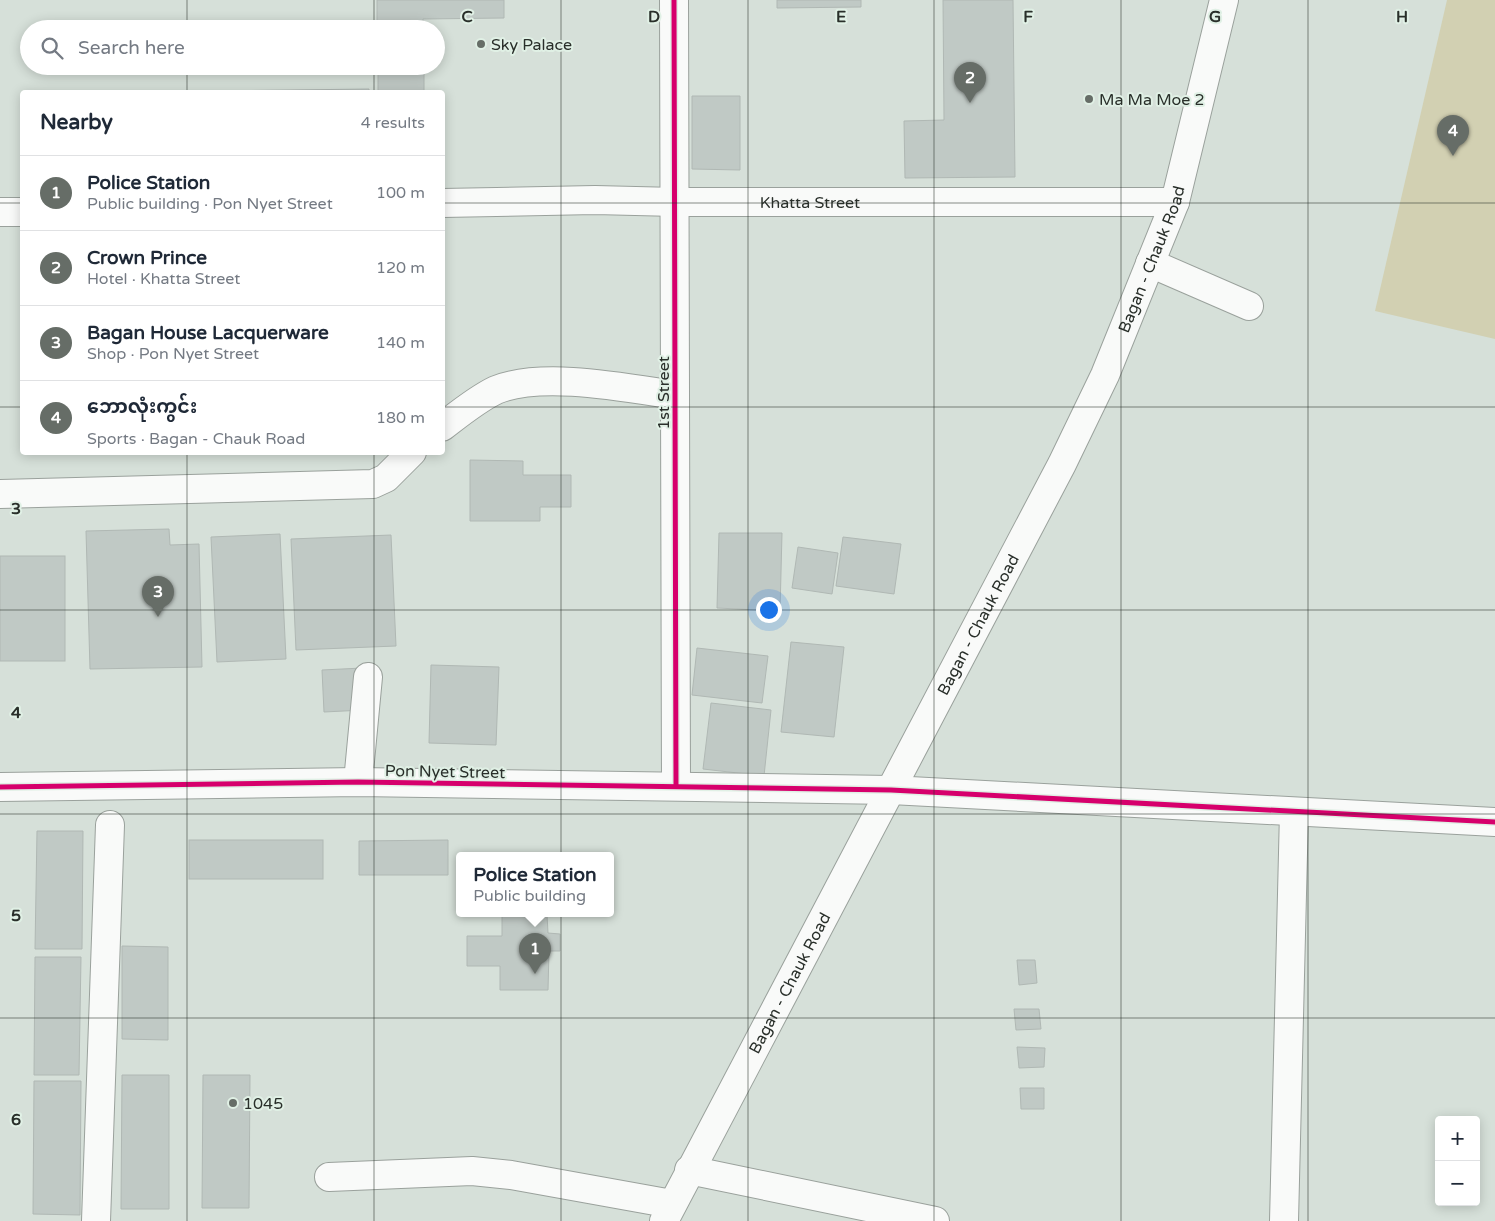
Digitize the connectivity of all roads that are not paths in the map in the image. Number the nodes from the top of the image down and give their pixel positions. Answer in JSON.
{"nodes":[{"id":1,"x":674,"y":0,"type":"edge"},
{"id":2,"x":1224,"y":0,"type":"edge"},
{"id":3,"x":676,"y":202,"type":"junction"},
{"id":4,"x":1175,"y":202,"type":"junction"},
{"id":5,"x":445,"y":203,"type":"edge"},
{"id":6,"x":0,"y":212,"type":"edge"},
{"id":7,"x":20,"y":212,"type":"edge"},
{"id":8,"x":1150,"y":263,"type":"junction"},
{"id":9,"x":1249,"y":306,"type":"dead end"},
{"id":10,"x":675,"y":395,"type":"junction"},
{"id":11,"x":445,"y":425,"type":"edge"},
{"id":12,"x":409,"y":455,"type":"edge"},
{"id":13,"x":0,"y":494,"type":"edge"},
{"id":14,"x":368,"y":677,"type":"dead end"},
{"id":15,"x":358,"y":782,"type":"junction"},
{"id":16,"x":676,"y":786,"type":"junction"},
{"id":17,"x":0,"y":787,"type":"edge"},
{"id":18,"x":891,"y":790,"type":"junction"},
{"id":19,"x":1294,"y":812,"type":"junction"},
{"id":20,"x":1495,"y":822,"type":"edge"},
{"id":21,"x":110,"y":825,"type":"dead end"},
{"id":22,"x":689,"y":1170,"type":"junction"},
{"id":23,"x":328,"y":1177,"type":"dead end"},
{"id":24,"x":668,"y":1212,"type":"edge"},
{"id":25,"x":96,"y":1221,"type":"edge"},
{"id":26,"x":935,"y":1221,"type":"edge"},
{"id":27,"x":1284,"y":1221,"type":"edge"}],
"edges":[{"from":1,"to":3,"type":"street","name":"1st Street"},
{"from":2,"to":4,"type":"street","name":"Bagan - Chauk Road"},
{"from":3,"to":4,"type":"street","name":"Khatta Street"},
{"from":3,"to":5,"type":"street","name":"Khatta Street"},
{"from":3,"to":10,"type":"street","name":"1st Street"},
{"from":4,"to":8,"type":"street","name":"Bagan - Chauk Road"},
{"from":6,"to":7,"type":"street"},
{"from":8,"to":9,"type":"street"},
{"from":8,"to":18,"type":"street","name":"Bagan - Chauk Road"},
{"from":10,"to":11,"type":"street"},
{"from":10,"to":16,"type":"street","name":"1st Street"},
{"from":12,"to":13,"type":"street"},
{"from":14,"to":15,"type":"street"},
{"from":15,"to":16,"type":"street","name":"Pon Nyet Street"},
{"from":15,"to":17,"type":"street","name":"Pon Nyet Street"},
{"from":16,"to":18,"type":"street","name":"Pon Nyet Street"},
{"from":18,"to":19,"type":"street","name":"Pon Nyet Street"},
{"from":18,"to":22,"type":"street","name":"Bagan - Chauk Road"},
{"from":19,"to":20,"type":"street","name":"Pon Nyet Street"},
{"from":19,"to":27,"type":"street"},
{"from":21,"to":25,"type":"street"},
{"from":22,"to":24,"type":"street","name":"Bagan - Chauk Road"},
{"from":22,"to":26,"type":"street"},
{"from":23,"to":24,"type":"street"}]}
